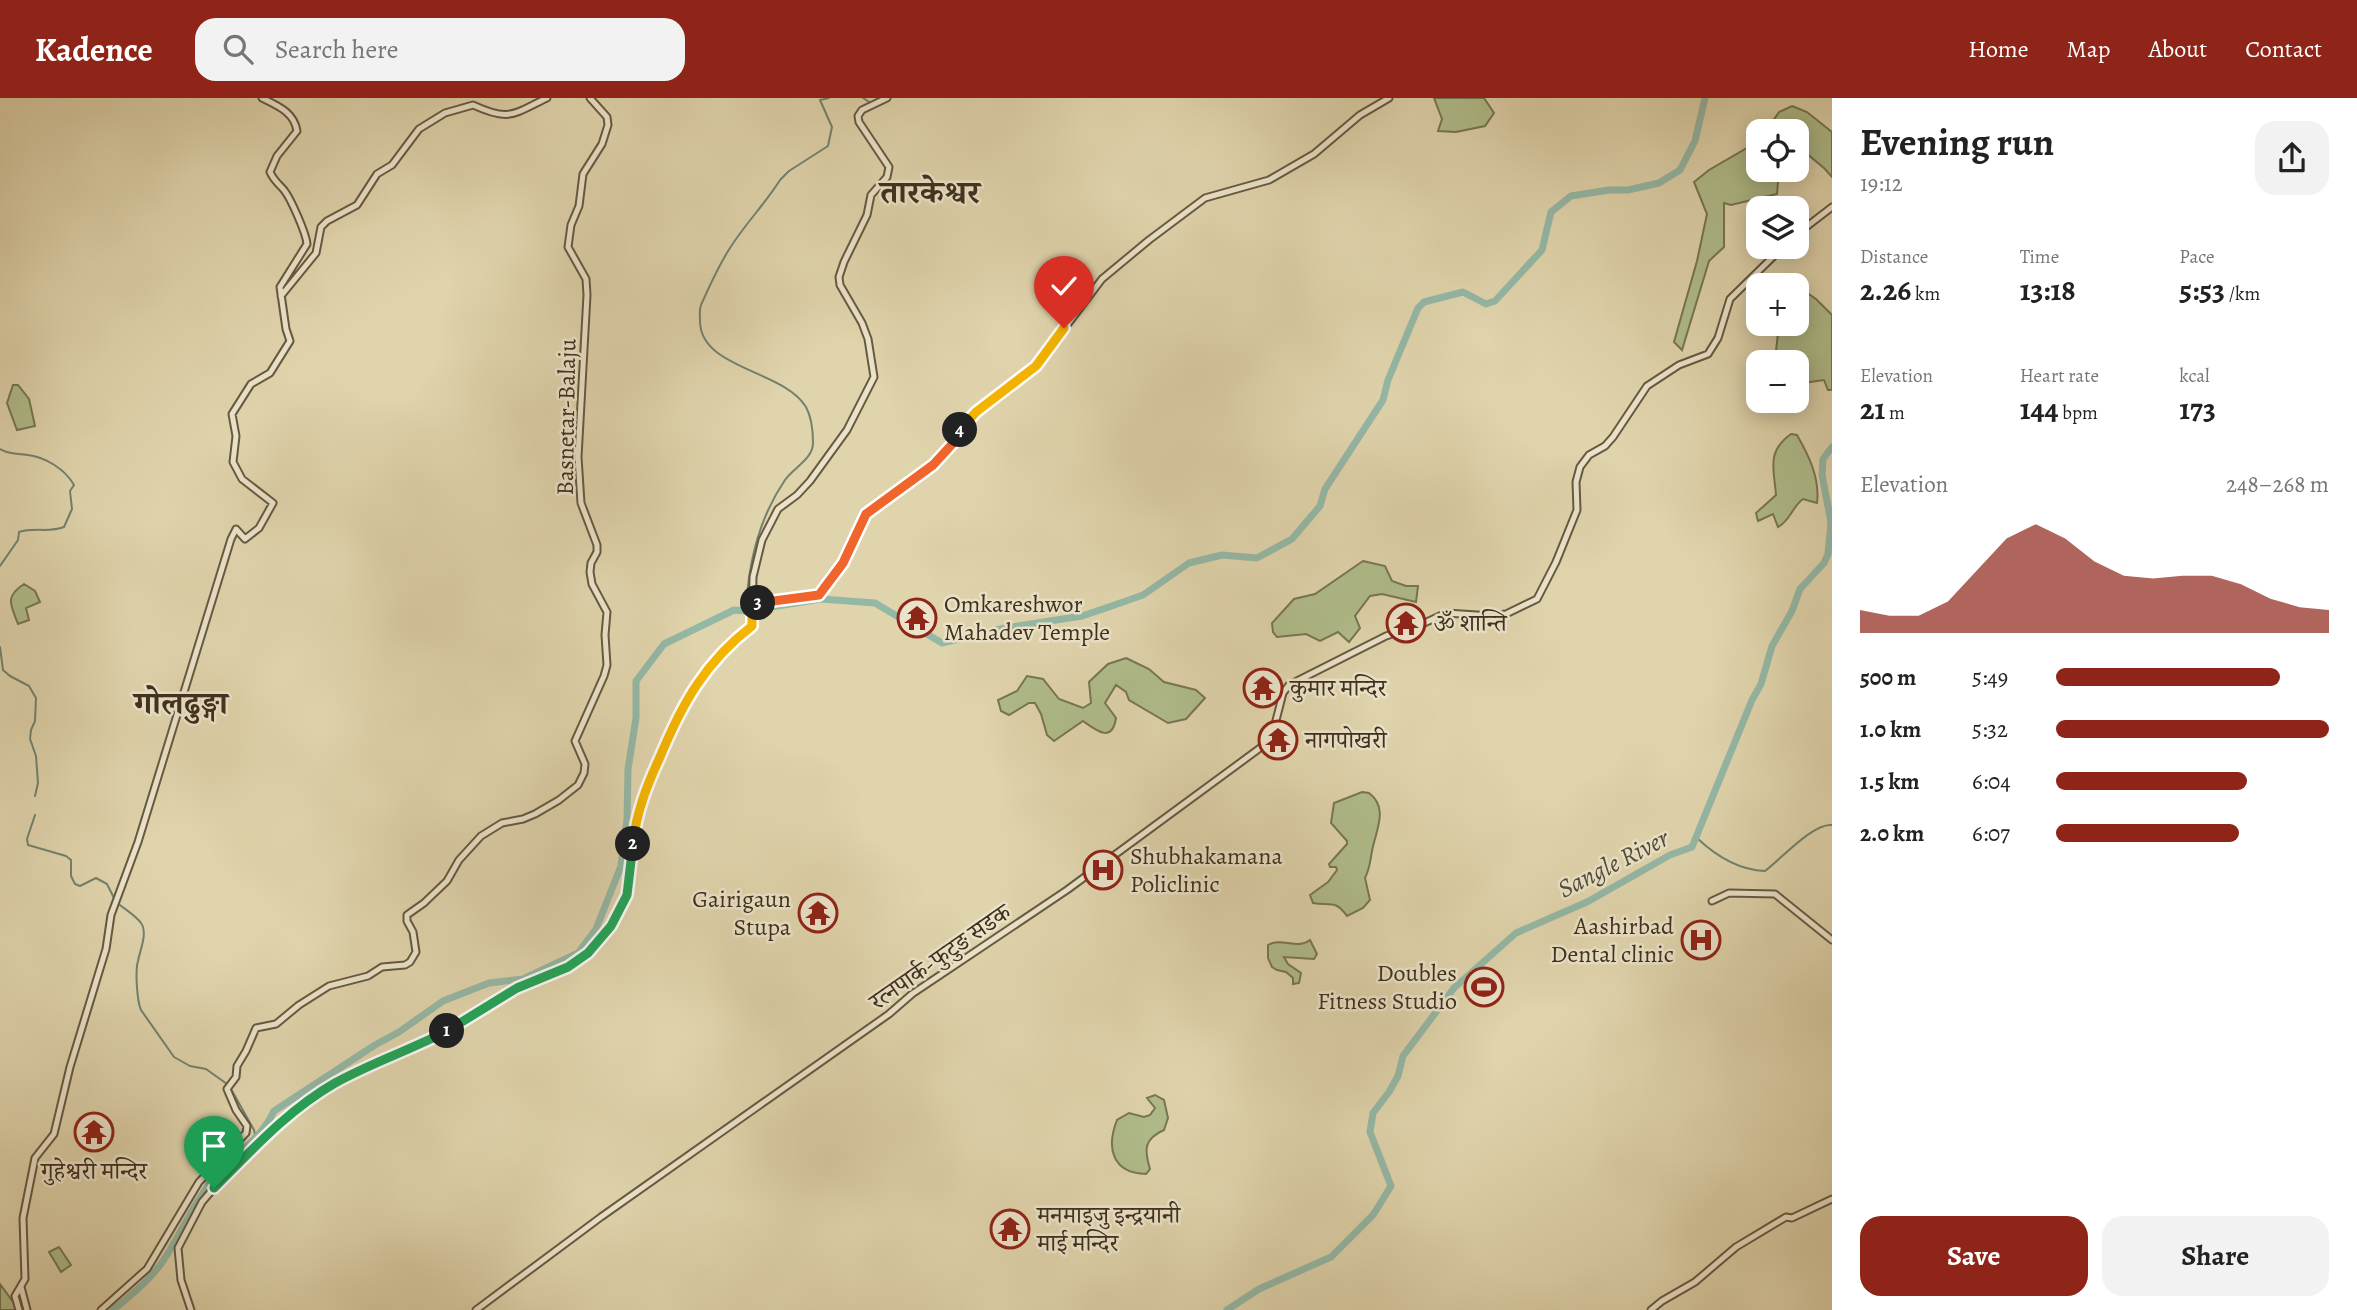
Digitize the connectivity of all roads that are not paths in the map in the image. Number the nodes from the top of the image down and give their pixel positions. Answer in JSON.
{"nodes":[{"id":1,"x":262,"y":98,"type":"edge"},
{"id":2,"x":547,"y":98,"type":"edge"},
{"id":3,"x":590,"y":98,"type":"edge"},
{"id":4,"x":887,"y":98,"type":"edge"},
{"id":5,"x":1388,"y":98,"type":"edge"},
{"id":6,"x":1832,"y":207,"type":"edge"},
{"id":7,"x":1809,"y":225,"type":"edge"},
{"id":8,"x":1771,"y":259,"type":"edge"},
{"id":9,"x":280,"y":298,"type":"junction"},
{"id":10,"x":752,"y":602,"type":"junction"},
{"id":11,"x":1713,"y":901,"type":"dead end"},
{"id":12,"x":1832,"y":940,"type":"edge"},
{"id":13,"x":1832,"y":1199,"type":"edge"},
{"id":14,"x":21,"y":1287,"type":"junction"},
{"id":15,"x":19,"y":1310,"type":"edge"},
{"id":16,"x":27,"y":1310,"type":"edge"},
{"id":17,"x":101,"y":1310,"type":"edge"},
{"id":18,"x":191,"y":1310,"type":"edge"},
{"id":19,"x":476,"y":1310,"type":"edge"},
{"id":20,"x":1651,"y":1310,"type":"edge"}],
"edges":[{"from":1,"to":9,"type":"street"},
{"from":2,"to":9,"type":"street"},
{"from":3,"to":17,"type":"street","name":"Basnetar-Balaju"},
{"from":4,"to":10,"type":"street"},
{"from":5,"to":10,"type":"street"},
{"from":6,"to":7,"type":"street"},
{"from":8,"to":19,"type":"street","name":"रत्नपार्क-फुटुङ सडक"},
{"from":9,"to":14,"type":"street"},
{"from":10,"to":18,"type":"street"},
{"from":11,"to":12,"type":"street"},
{"from":13,"to":20,"type":"street"},
{"from":14,"to":15,"type":"street"},
{"from":14,"to":16,"type":"street"}]}
